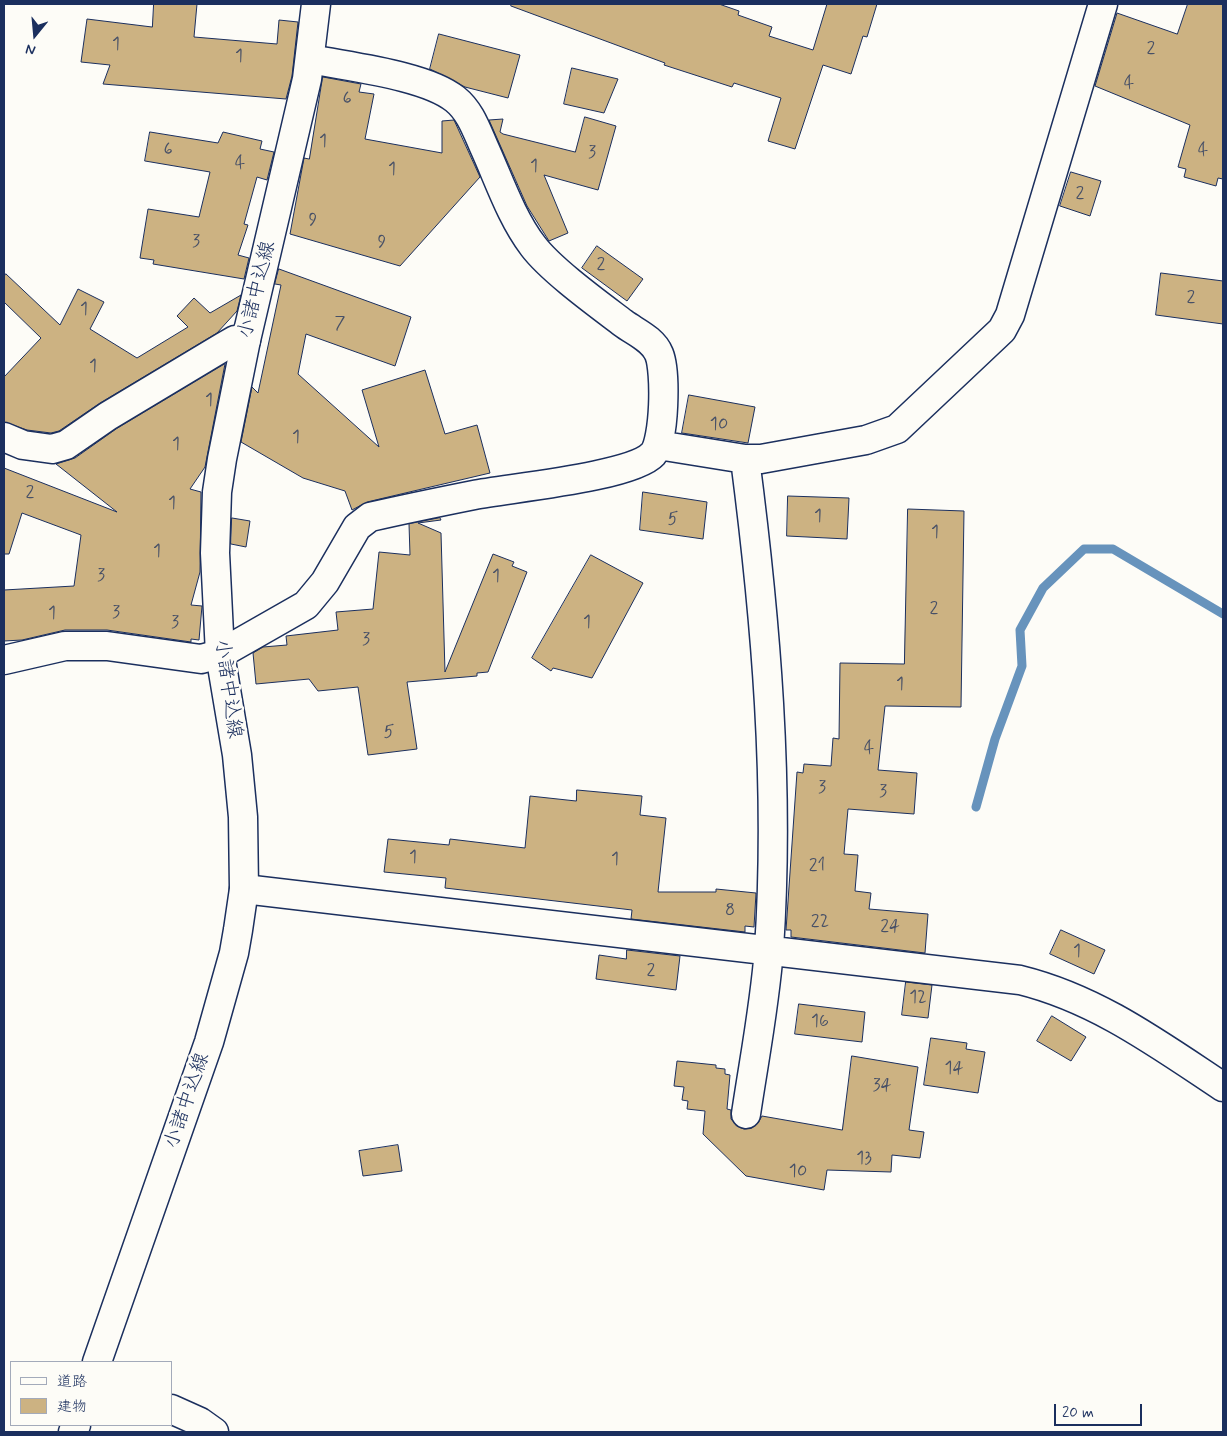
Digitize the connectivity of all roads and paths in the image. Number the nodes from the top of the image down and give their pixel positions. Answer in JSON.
{"nodes":[{"id":1,"x":316,"y":4,"type":"edge"},
{"id":2,"x":1103,"y":4,"type":"edge"},
{"id":3,"x":311,"y":59,"type":"junction"},
{"id":4,"x":246,"y":340,"type":"junction"},
{"id":5,"x":4,"y":437,"type":"edge"},
{"id":6,"x":658,"y":445,"type":"junction"},
{"id":7,"x":745,"y":459,"type":"junction"},
{"id":8,"x":220,"y":654,"type":"junction"},
{"id":9,"x":4,"y":660,"type":"edge"},
{"id":10,"x":244,"y":889,"type":"junction"},
{"id":11,"x":769,"y":950,"type":"junction"},
{"id":12,"x":1223,"y":1087,"type":"edge"},
{"id":13,"x":746,"y":1114,"type":"dead end"},
{"id":14,"x":98,"y":1361,"type":"edge"},
{"id":15,"x":172,"y":1409,"type":"edge"},
{"id":16,"x":214,"y":1432,"type":"edge"}],
"edges":[{"from":1,"to":3,"type":"street","name":"小諸中込線"},
{"from":2,"to":7,"type":"street"},
{"from":3,"to":4,"type":"street","name":"小諸中込線"},
{"from":3,"to":6,"type":"street"},
{"from":4,"to":5,"type":"street"},
{"from":4,"to":8,"type":"street","name":"小諸中込線"},
{"from":6,"to":7,"type":"street"},
{"from":6,"to":8,"type":"street"},
{"from":7,"to":11,"type":"street"},
{"from":8,"to":9,"type":"street"},
{"from":8,"to":10,"type":"street","name":"小諸中込線"},
{"from":10,"to":11,"type":"street"},
{"from":10,"to":14,"type":"street","name":"小諸中込線"},
{"from":11,"to":12,"type":"street"},
{"from":11,"to":13,"type":"street"},
{"from":15,"to":16,"type":"street"}]}
